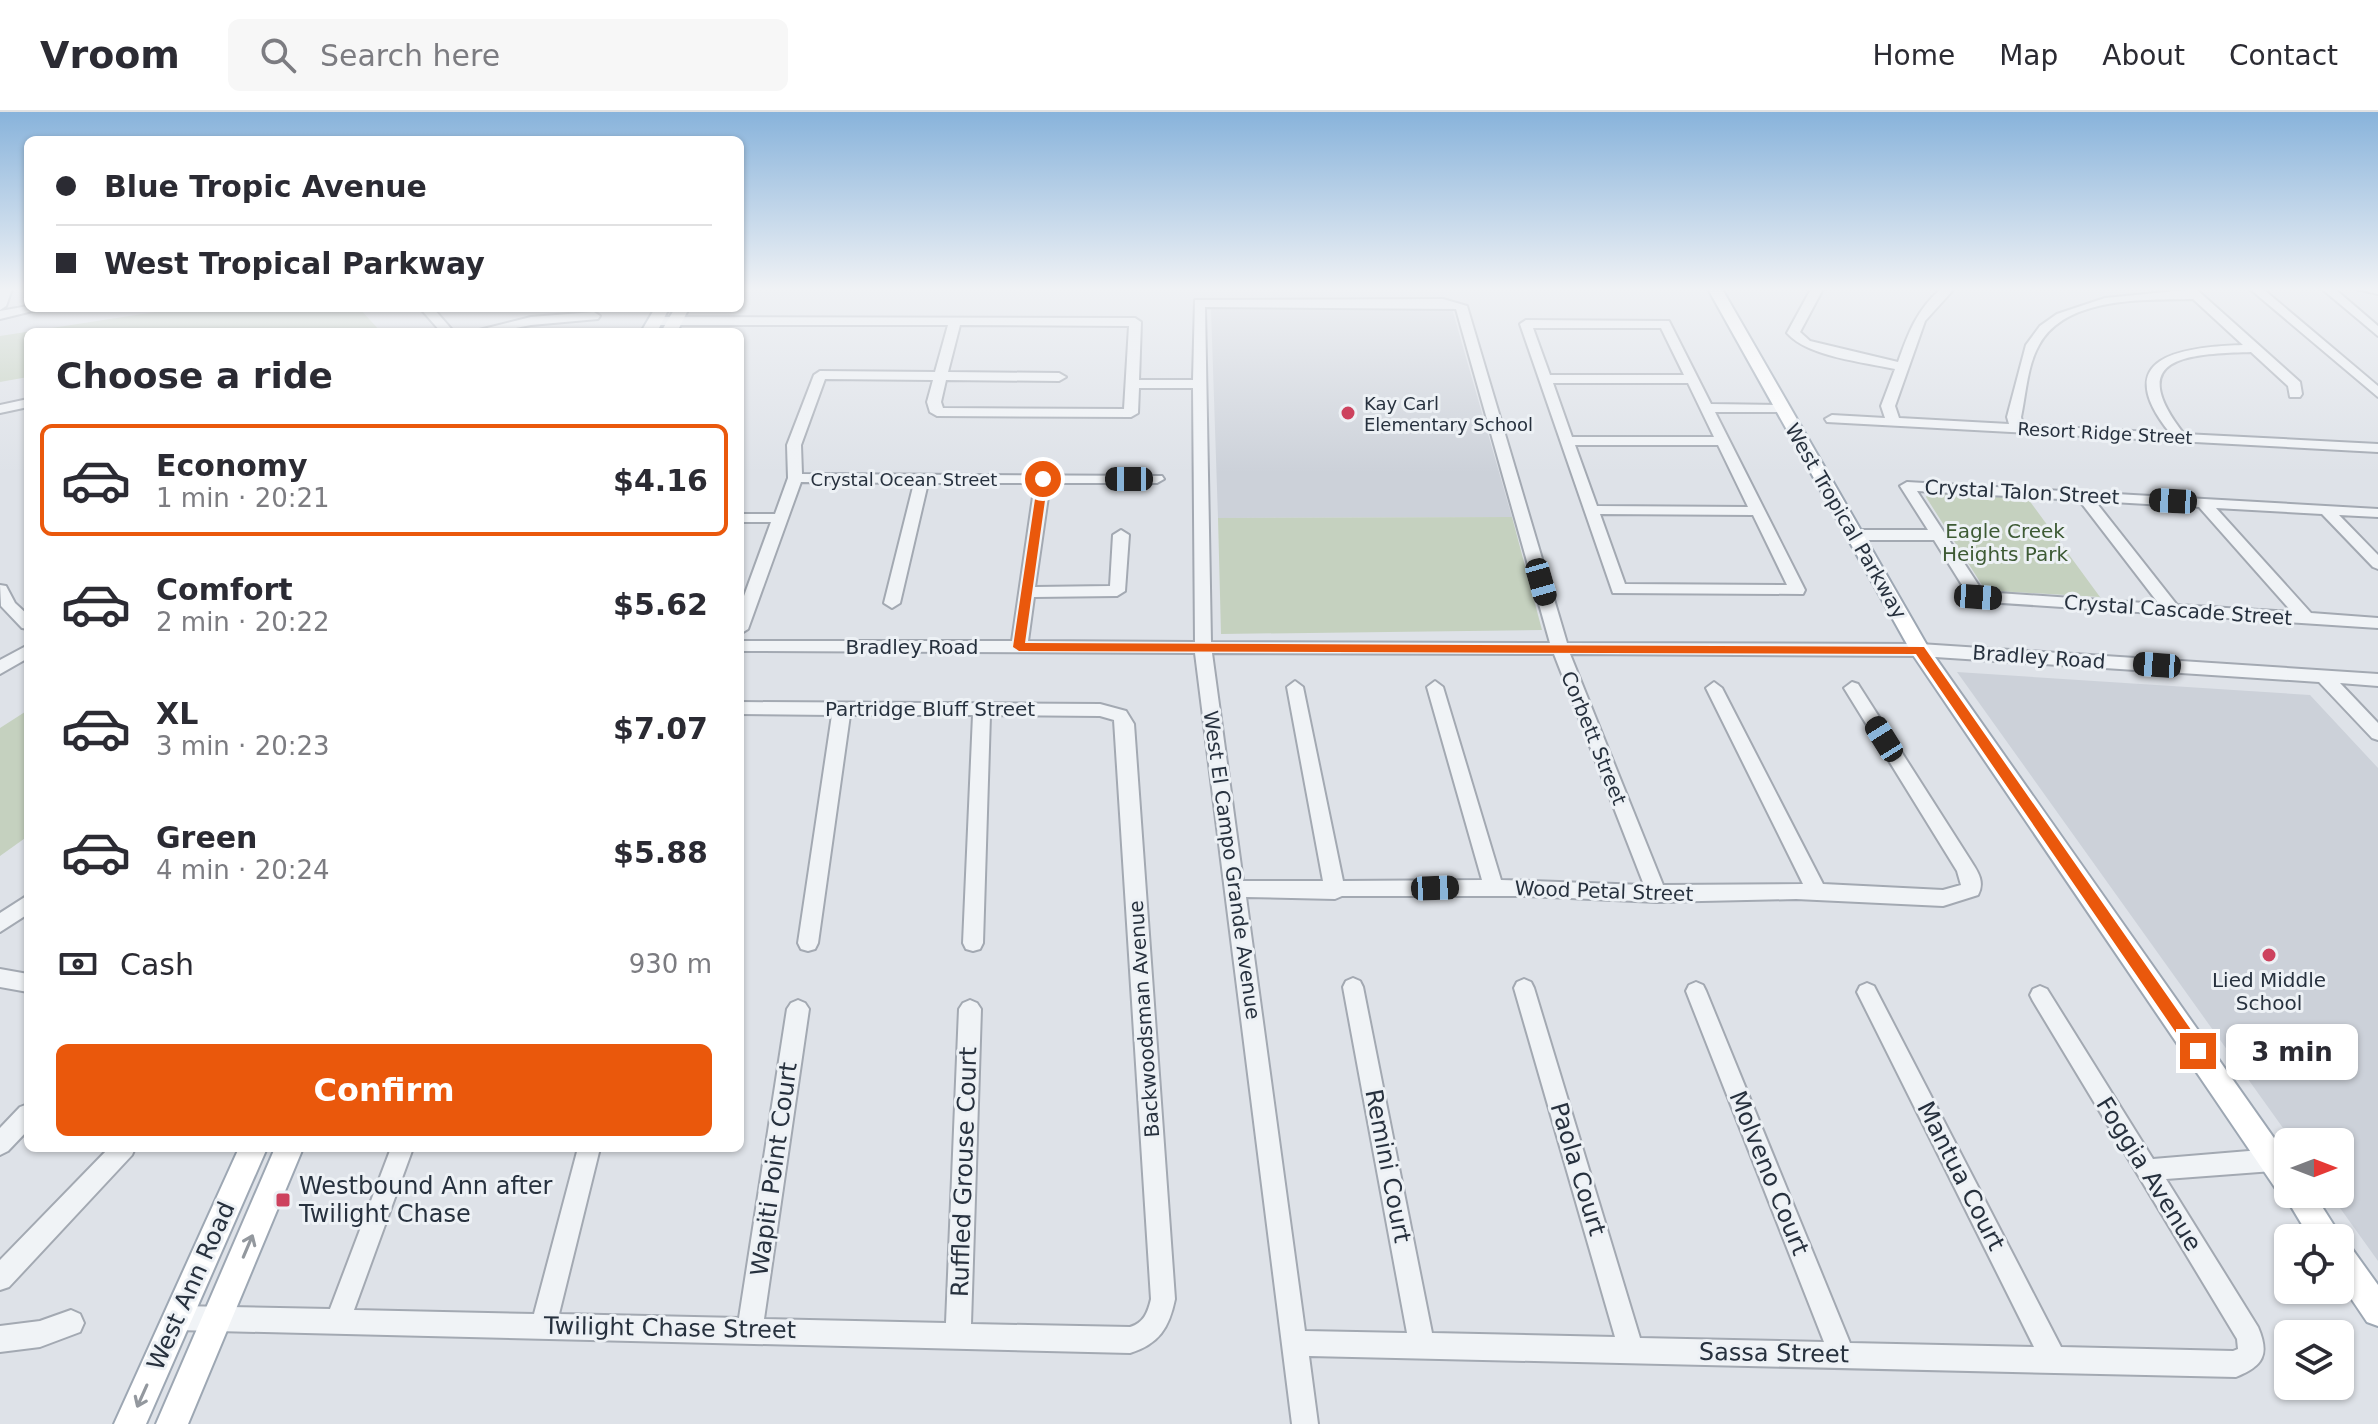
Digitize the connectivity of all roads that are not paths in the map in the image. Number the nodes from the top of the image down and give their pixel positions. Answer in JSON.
{"nodes":[{"id":1,"x":948,"y":350,"type":"edge"},
{"id":2,"x":1135,"y":350,"type":"edge"},
{"id":3,"x":1199,"y":350,"type":"edge"},
{"id":4,"x":1474,"y":350,"type":"edge"},
{"id":5,"x":1536,"y":350,"type":"edge"},
{"id":6,"x":1678,"y":350,"type":"edge"},
{"id":7,"x":1749,"y":350,"type":"edge"},
{"id":8,"x":1832,"y":350,"type":"edge"},
{"id":9,"x":1908,"y":350,"type":"edge"},
{"id":10,"x":2030,"y":350,"type":"edge"},
{"id":11,"x":2202,"y":350,"type":"edge"},
{"id":12,"x":2257,"y":350,"type":"edge"},
{"id":13,"x":2328,"y":350,"type":"edge"},
{"id":14,"x":1902,"y":367,"type":"junction"},
{"id":15,"x":941,"y":376,"type":"junction"},
{"id":16,"x":1059,"y":377,"type":"dead end"},
{"id":17,"x":1546,"y":379,"type":"junction"},
{"id":18,"x":1692,"y":379,"type":"junction"},
{"id":19,"x":1134,"y":384,"type":"junction"},
{"id":20,"x":1199,"y":384,"type":"junction"},
{"id":21,"x":2378,"y":393,"type":"edge"},
{"id":22,"x":2295,"y":394,"type":"dead end"},
{"id":23,"x":24,"y":404,"type":"edge"},
{"id":24,"x":1707,"y":408,"type":"junction"},
{"id":25,"x":1782,"y":408,"type":"junction"},
{"id":26,"x":0,"y":409,"type":"edge"},
{"id":27,"x":1832,"y":419,"type":"dead end"},
{"id":28,"x":1893,"y":422,"type":"junction"},
{"id":29,"x":2017,"y":429,"type":"junction"},
{"id":30,"x":2180,"y":437,"type":"junction"},
{"id":31,"x":1567,"y":441,"type":"junction"},
{"id":32,"x":1723,"y":441,"type":"junction"},
{"id":33,"x":2378,"y":448,"type":"edge"},
{"id":34,"x":795,"y":478,"type":"junction"},
{"id":35,"x":922,"y":478,"type":"junction"},
{"id":36,"x":1043,"y":479,"type":"junction"},
{"id":37,"x":1157,"y":479,"type":"dead end"},
{"id":38,"x":2083,"y":496,"type":"junction"},
{"id":39,"x":2203,"y":503,"type":"junction"},
{"id":40,"x":2325,"y":509,"type":"junction"},
{"id":41,"x":1592,"y":510,"type":"junction"},
{"id":42,"x":1757,"y":511,"type":"junction"},
{"id":43,"x":2378,"y":513,"type":"edge"},
{"id":44,"x":744,"y":518,"type":"edge"},
{"id":45,"x":782,"y":518,"type":"junction"},
{"id":46,"x":1121,"y":535,"type":"dead end"},
{"id":47,"x":1854,"y":535,"type":"junction"},
{"id":48,"x":1938,"y":535,"type":"junction"},
{"id":49,"x":2378,"y":564,"type":"edge"},
{"id":50,"x":0,"y":590,"type":"edge"},
{"id":51,"x":1028,"y":592,"type":"junction"},
{"id":52,"x":892,"y":603,"type":"dead end"},
{"id":53,"x":2173,"y":610,"type":"junction"},
{"id":54,"x":744,"y":618,"type":"edge"},
{"id":55,"x":2306,"y":618,"type":"junction"},
{"id":56,"x":24,"y":620,"type":"edge"},
{"id":57,"x":2378,"y":623,"type":"edge"},
{"id":58,"x":744,"y":646,"type":"edge"},
{"id":59,"x":1019,"y":647,"type":"junction"},
{"id":60,"x":1203,"y":648,"type":"junction"},
{"id":61,"x":1561,"y":649,"type":"junction"},
{"id":62,"x":1920,"y":650,"type":"junction"},
{"id":63,"x":24,"y":653,"type":"edge"},
{"id":64,"x":0,"y":668,"type":"edge"},
{"id":65,"x":2323,"y":676,"type":"junction"},
{"id":66,"x":2378,"y":680,"type":"edge"},
{"id":67,"x":1295,"y":687,"type":"dead end"},
{"id":68,"x":1435,"y":687,"type":"dead end"},
{"id":69,"x":1714,"y":688,"type":"dead end"},
{"id":70,"x":1852,"y":688,"type":"dead end"},
{"id":71,"x":744,"y":708,"type":"edge"},
{"id":72,"x":842,"y":708,"type":"junction"},
{"id":73,"x":982,"y":710,"type":"junction"},
{"id":74,"x":1120,"y":715,"type":"joint"},
{"id":75,"x":2378,"y":734,"type":"edge"},
{"id":76,"x":1494,"y":888,"type":"junction"},
{"id":77,"x":1235,"y":889,"type":"junction"},
{"id":78,"x":1335,"y":891,"type":"junction"},
{"id":79,"x":1817,"y":892,"type":"junction"},
{"id":80,"x":1657,"y":894,"type":"junction"},
{"id":81,"x":24,"y":906,"type":"edge"},
{"id":82,"x":0,"y":924,"type":"edge"},
{"id":83,"x":808,"y":943,"type":"dead end"},
{"id":84,"x":973,"y":943,"type":"dead end"},
{"id":85,"x":0,"y":978,"type":"edge"},
{"id":86,"x":24,"y":982,"type":"edge"},
{"id":87,"x":1353,"y":987,"type":"dead end"},
{"id":88,"x":1524,"y":988,"type":"dead end"},
{"id":89,"x":1696,"y":991,"type":"dead end"},
{"id":90,"x":1867,"y":992,"type":"dead end"},
{"id":91,"x":2040,"y":995,"type":"dead end"},
{"id":92,"x":798,"y":1009,"type":"dead end"},
{"id":93,"x":970,"y":1009,"type":"dead end"},
{"id":94,"x":24,"y":1118,"type":"edge"},
{"id":95,"x":0,"y":1144,"type":"edge"},
{"id":96,"x":120,"y":1152,"type":"edge"},
{"id":97,"x":251,"y":1152,"type":"edge"},
{"id":98,"x":287,"y":1152,"type":"edge"},
{"id":99,"x":401,"y":1152,"type":"edge"},
{"id":100,"x":588,"y":1152,"type":"edge"},
{"id":101,"x":2273,"y":1160,"type":"joint"},
{"id":102,"x":2147,"y":1170,"type":"junction"},
{"id":103,"x":2354,"y":1276,"type":"edge"},
{"id":104,"x":0,"y":1278,"type":"edge"},
{"id":105,"x":2378,"y":1311,"type":"edge"},
{"id":106,"x":177,"y":1318,"type":"junction"},
{"id":107,"x":217,"y":1318,"type":"junction"},
{"id":108,"x":338,"y":1320,"type":"junction"},
{"id":109,"x":71,"y":1323,"type":"dead end"},
{"id":110,"x":1158,"y":1324,"type":"joint"},
{"id":111,"x":544,"y":1325,"type":"junction"},
{"id":112,"x":750,"y":1330,"type":"junction"},
{"id":113,"x":958,"y":1334,"type":"junction"},
{"id":114,"x":0,"y":1339,"type":"edge"},
{"id":115,"x":1295,"y":1343,"type":"junction"},
{"id":116,"x":1422,"y":1345,"type":"junction"},
{"id":117,"x":1631,"y":1349,"type":"junction"},
{"id":118,"x":1842,"y":1355,"type":"junction"},
{"id":119,"x":2251,"y":1355,"type":"joint"},
{"id":120,"x":2054,"y":1360,"type":"junction"},
{"id":121,"x":130,"y":1424,"type":"edge"},
{"id":122,"x":172,"y":1424,"type":"edge"},
{"id":123,"x":1305,"y":1424,"type":"edge"}],
"edges":[{"from":1,"to":15,"type":"street"},
{"from":2,"to":19,"type":"street"},
{"from":3,"to":20,"type":"street","name":"West El Campo Grande Avenue"},
{"from":4,"to":61,"type":"street","name":"Corbett Street"},
{"from":5,"to":17,"type":"street"},
{"from":6,"to":18,"type":"street"},
{"from":7,"to":25,"type":"main road","name":"West Tropical Parkway"},
{"from":8,"to":14,"type":"street"},
{"from":9,"to":14,"type":"street"},
{"from":10,"to":29,"type":"street"},
{"from":11,"to":30,"type":"street"},
{"from":12,"to":22,"type":"street"},
{"from":13,"to":21,"type":"street"},
{"from":14,"to":28,"type":"street"},
{"from":15,"to":16,"type":"street"},
{"from":15,"to":19,"type":"street"},
{"from":15,"to":34,"type":"street"},
{"from":17,"to":18,"type":"street"},
{"from":17,"to":31,"type":"street"},
{"from":18,"to":24,"type":"street"},
{"from":19,"to":20,"type":"street"},
{"from":20,"to":60,"type":"street","name":"West El Campo Grande Avenue"},
{"from":23,"to":26,"type":"street"},
{"from":24,"to":25,"type":"street"},
{"from":24,"to":32,"type":"street"},
{"from":25,"to":47,"type":"main road","name":"West Tropical Parkway"},
{"from":27,"to":28,"type":"street","name":"Resort Ridge Street"},
{"from":28,"to":29,"type":"street","name":"Resort Ridge Street"},
{"from":29,"to":30,"type":"street","name":"Resort Ridge Street"},
{"from":30,"to":33,"type":"street","name":"Resort Ridge Street"},
{"from":31,"to":32,"type":"street"},
{"from":31,"to":41,"type":"street"},
{"from":32,"to":42,"type":"street"},
{"from":34,"to":35,"type":"street","name":"Crystal Ocean Street"},
{"from":34,"to":45,"type":"street"},
{"from":35,"to":36,"type":"street","name":"Crystal Ocean Street"},
{"from":35,"to":52,"type":"street"},
{"from":36,"to":37,"type":"street","name":"Crystal Ocean Street"},
{"from":36,"to":51,"type":"street"},
{"from":38,"to":39,"type":"street","name":"Crystal Talon Street"},
{"from":38,"to":48,"type":"street","name":"Crystal Talon Street"},
{"from":38,"to":53,"type":"street"},
{"from":39,"to":40,"type":"street","name":"Crystal Talon Street"},
{"from":39,"to":55,"type":"street"},
{"from":40,"to":43,"type":"street","name":"Crystal Talon Street"},
{"from":40,"to":49,"type":"street"},
{"from":41,"to":42,"type":"street"},
{"from":41,"to":42,"type":"street"},
{"from":44,"to":45,"type":"street"},
{"from":45,"to":54,"type":"street"},
{"from":46,"to":51,"type":"street"},
{"from":47,"to":48,"type":"street"},
{"from":47,"to":62,"type":"main road","name":"West Tropical Parkway"},
{"from":48,"to":53,"type":"street","name":"Crystal Cascade Street"},
{"from":50,"to":56,"type":"street"},
{"from":51,"to":59,"type":"street"},
{"from":53,"to":55,"type":"street","name":"Crystal Cascade Street"},
{"from":55,"to":57,"type":"street","name":"Crystal Cascade Street"},
{"from":58,"to":59,"type":"street","name":"Bradley Road"},
{"from":59,"to":60,"type":"street","name":"Bradley Road"},
{"from":60,"to":61,"type":"street","name":"Bradley Road"},
{"from":60,"to":77,"type":"street","name":"West El Campo Grande Avenue"},
{"from":61,"to":62,"type":"street","name":"Bradley Road"},
{"from":61,"to":80,"type":"street","name":"Corbett Street"},
{"from":62,"to":65,"type":"street","name":"Bradley Road"},
{"from":62,"to":101,"type":"main road","name":"West Tropical Parkway"},
{"from":63,"to":64,"type":"street"},
{"from":65,"to":66,"type":"street","name":"Bradley Road"},
{"from":65,"to":75,"type":"street"},
{"from":67,"to":78,"type":"street"},
{"from":68,"to":76,"type":"street"},
{"from":69,"to":79,"type":"street"},
{"from":70,"to":79,"type":"street","name":"Wood Petal Street"},
{"from":71,"to":72,"type":"street","name":"Partridge Bluff Street"},
{"from":72,"to":73,"type":"street","name":"Partridge Bluff Street"},
{"from":72,"to":83,"type":"street"},
{"from":73,"to":74,"type":"street","name":"Partridge Bluff Street"},
{"from":73,"to":84,"type":"street"},
{"from":74,"to":110,"type":"street","name":"Backwoodsman Avenue"},
{"from":76,"to":78,"type":"street","name":"Wood Petal Street"},
{"from":76,"to":80,"type":"street","name":"Wood Petal Street"},
{"from":77,"to":78,"type":"street","name":"Wood Petal Street"},
{"from":77,"to":115,"type":"street","name":"West El Campo Grande Avenue"},
{"from":79,"to":80,"type":"street","name":"Wood Petal Street"},
{"from":81,"to":82,"type":"street"},
{"from":85,"to":86,"type":"street"},
{"from":87,"to":116,"type":"street","name":"Remini Court"},
{"from":88,"to":117,"type":"street","name":"Paola Court"},
{"from":89,"to":118,"type":"street","name":"Molveno Court"},
{"from":90,"to":120,"type":"street","name":"Mantua Court"},
{"from":91,"to":102,"type":"street","name":"Foggia Avenue"},
{"from":92,"to":112,"type":"street","name":"Wapiti Point Court"},
{"from":93,"to":113,"type":"street","name":"Ruffled Grouse Court"},
{"from":94,"to":95,"type":"street"},
{"from":96,"to":104,"type":"street"},
{"from":97,"to":106,"type":"main road","name":"West Ann Road"},
{"from":107,"to":98,"type":"main road","name":"West Ann Road","one_way":true},
{"from":99,"to":108,"type":"street"},
{"from":100,"to":111,"type":"street"},
{"from":101,"to":102,"type":"street"},
{"from":102,"to":119,"type":"street","name":"Foggia Avenue"},
{"from":103,"to":105,"type":"main road"},
{"from":106,"to":107,"type":"street","name":"Twilight Chase Street"},
{"from":106,"to":121,"type":"main road","name":"West Ann Road","one_way":true},
{"from":107,"to":108,"type":"street","name":"Twilight Chase Street"},
{"from":107,"to":122,"type":"main road","name":"West Ann Road"},
{"from":108,"to":111,"type":"street","name":"Twilight Chase Street"},
{"from":109,"to":114,"type":"street"},
{"from":110,"to":113,"type":"street","name":"Twilight Chase Street"},
{"from":111,"to":112,"type":"street","name":"Twilight Chase Street"},
{"from":112,"to":113,"type":"street","name":"Twilight Chase Street"},
{"from":115,"to":116,"type":"street","name":"Sassa Street"},
{"from":115,"to":123,"type":"street","name":"West El Campo Grande Avenue"},
{"from":116,"to":117,"type":"street","name":"Sassa Street"},
{"from":117,"to":118,"type":"street","name":"Sassa Street"},
{"from":118,"to":120,"type":"street","name":"Sassa Street"},
{"from":119,"to":120,"type":"street","name":"Sassa Street"}]}
